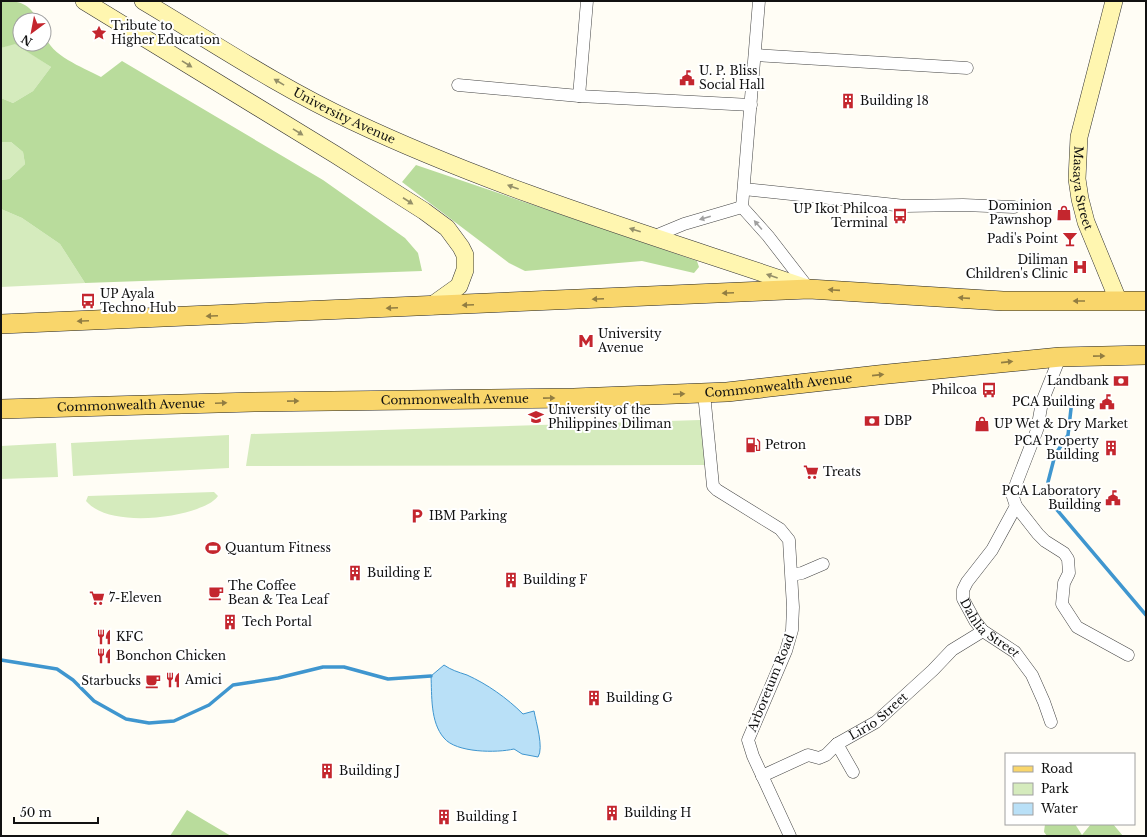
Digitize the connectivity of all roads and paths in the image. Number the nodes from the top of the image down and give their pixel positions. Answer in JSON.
{"nodes":[{"id":1,"x":84,"y":1,"type":"edge"},
{"id":2,"x":143,"y":1,"type":"edge"},
{"id":3,"x":587,"y":1,"type":"edge"},
{"id":4,"x":759,"y":1,"type":"edge"},
{"id":5,"x":1114,"y":1,"type":"edge"},
{"id":6,"x":755,"y":55,"type":"junction"},
{"id":7,"x":967,"y":68,"type":"dead end"},
{"id":8,"x":458,"y":85,"type":"dead end"},
{"id":9,"x":579,"y":96,"type":"junction"},
{"id":10,"x":751,"y":105,"type":"junction"},
{"id":11,"x":744,"y":189,"type":"junction"},
{"id":12,"x":1014,"y":207,"type":"dead end"},
{"id":13,"x":742,"y":208,"type":"junction"},
{"id":14,"x":655,"y":236,"type":"junction"},
{"id":15,"x":809,"y":289,"type":"junction"},
{"id":16,"x":1118,"y":300,"type":"junction"},
{"id":17,"x":1146,"y":301,"type":"edge"},
{"id":18,"x":431,"y":306,"type":"junction"},
{"id":19,"x":33,"y":322,"type":"junction"},
{"id":20,"x":1,"y":324,"type":"edge"},
{"id":21,"x":1,"y":334,"type":"edge"},
{"id":22,"x":1146,"y":355,"type":"edge"},
{"id":23,"x":1060,"y":357,"type":"junction"},
{"id":24,"x":704,"y":394,"type":"junction"},
{"id":25,"x":1,"y":409,"type":"edge"},
{"id":26,"x":1016,"y":506,"type":"junction"},
{"id":27,"x":823,"y":564,"type":"dead end"},
{"id":28,"x":792,"y":575,"type":"junction"},
{"id":29,"x":983,"y":631,"type":"junction"},
{"id":30,"x":1128,"y":656,"type":"dead end"},
{"id":31,"x":1051,"y":722,"type":"dead end"},
{"id":32,"x":837,"y":744,"type":"junction"},
{"id":33,"x":853,"y":772,"type":"dead end"},
{"id":34,"x":762,"y":776,"type":"junction"},
{"id":35,"x":790,"y":836,"type":"edge"}],
"edges":[{"from":1,"to":18,"type":"main road","one_way":true},
{"from":14,"to":2,"type":"main road","name":"University Avenue","one_way":true},
{"from":3,"to":9,"type":"street"},
{"from":4,"to":6,"type":"street"},
{"from":5,"to":16,"type":"main road","name":"Masaya Street"},
{"from":6,"to":7,"type":"street"},
{"from":6,"to":10,"type":"street"},
{"from":8,"to":9,"type":"street"},
{"from":9,"to":10,"type":"street"},
{"from":10,"to":11,"type":"street"},
{"from":11,"to":12,"type":"street"},
{"from":11,"to":13,"type":"street"},
{"from":13,"to":14,"type":"street","one_way":true},
{"from":15,"to":13,"type":"street","one_way":true},
{"from":15,"to":14,"type":"main road","name":"University Avenue","one_way":true},
{"from":16,"to":15,"type":"main road","one_way":true},
{"from":15,"to":18,"type":"main road","one_way":true},
{"from":16,"to":17,"type":"main road"},
{"from":18,"to":19,"type":"main road","one_way":true},
{"from":19,"to":20,"type":"main road"},
{"from":19,"to":21,"type":"main road"},
{"from":23,"to":22,"type":"main road","name":"Commonwealth Avenue","one_way":true},
{"from":24,"to":23,"type":"main road","name":"Commonwealth Avenue","one_way":true},
{"from":23,"to":26,"type":"street","name":"Dahlia Street"},
{"from":25,"to":24,"type":"main road","name":"Commonwealth Avenue","one_way":true},
{"from":24,"to":28,"type":"street","name":"Arboretum Road"},
{"from":26,"to":29,"type":"street","name":"Dahlia Street"},
{"from":26,"to":30,"type":"street"},
{"from":27,"to":28,"type":"street"},
{"from":28,"to":34,"type":"street","name":"Arboretum Road"},
{"from":29,"to":31,"type":"street","name":"Dahlia Street"},
{"from":29,"to":32,"type":"street","name":"Lirio Street"},
{"from":32,"to":33,"type":"street"},
{"from":32,"to":34,"type":"street","name":"Lirio Street"},
{"from":34,"to":35,"type":"street","name":"Arboretum Road"}]}
